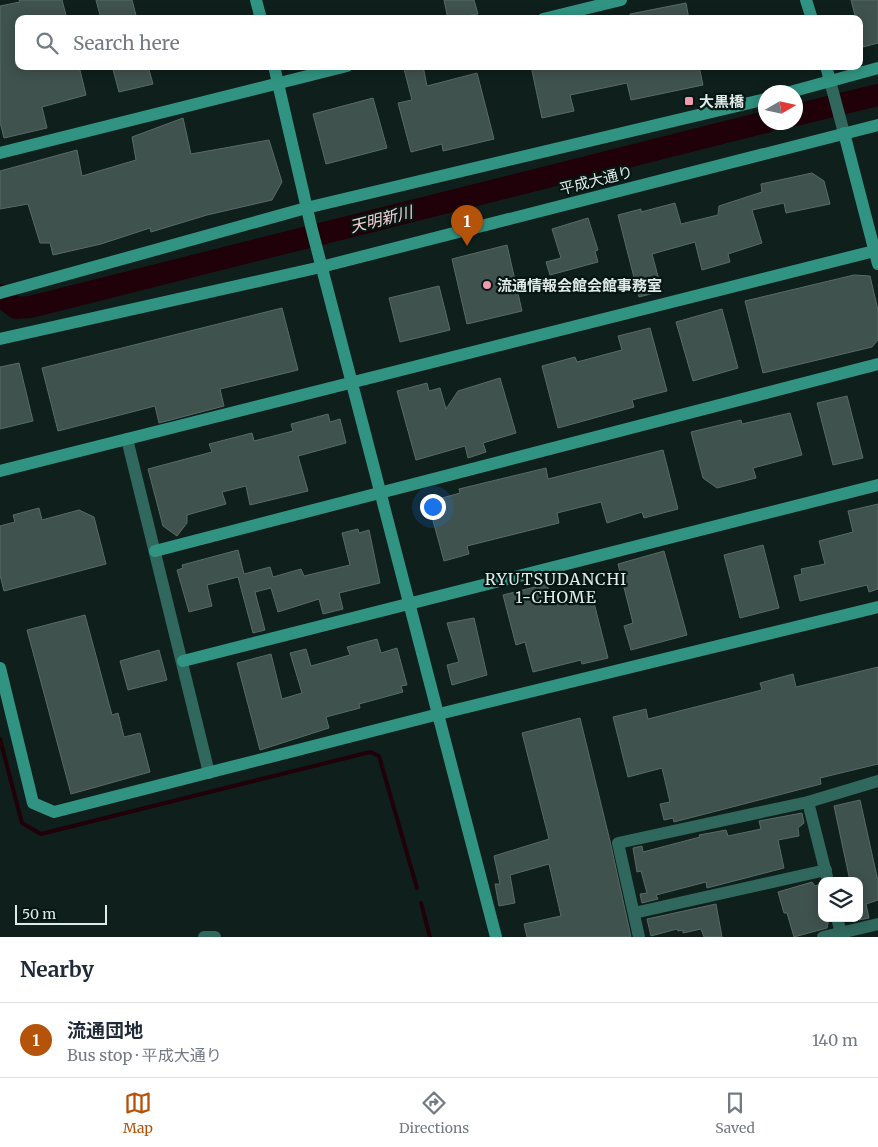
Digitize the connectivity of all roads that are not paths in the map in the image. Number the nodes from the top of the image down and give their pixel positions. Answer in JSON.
{"nodes":[{"id":1,"x":256,"y":0,"type":"edge"},
{"id":2,"x":621,"y":0,"type":"edge"},
{"id":3,"x":806,"y":0,"type":"edge"},
{"id":4,"x":260,"y":15,"type":"edge"},
{"id":5,"x":559,"y":15,"type":"edge"},
{"id":6,"x":811,"y":15,"type":"edge"},
{"id":7,"x":878,"y":68,"type":"edge"},
{"id":8,"x":275,"y":70,"type":"edge"},
{"id":9,"x":331,"y":70,"type":"edge"},
{"id":10,"x":827,"y":70,"type":"edge"},
{"id":11,"x":830,"y":81,"type":"junction"},
{"id":12,"x":278,"y":83,"type":"junction"},
{"id":13,"x":803,"y":88,"type":"edge"},
{"id":14,"x":758,"y":100,"type":"edge"},
{"id":15,"x":878,"y":125,"type":"edge"},
{"id":16,"x":843,"y":130,"type":"junction"},
{"id":17,"x":0,"y":153,"type":"edge"},
{"id":18,"x":306,"y":208,"type":"junction"},
{"id":19,"x":876,"y":250,"type":"edge"},
{"id":20,"x":320,"y":262,"type":"junction"},
{"id":21,"x":878,"y":264,"type":"edge"},
{"id":22,"x":0,"y":293,"type":"edge"},
{"id":23,"x":0,"y":339,"type":"edge"},
{"id":24,"x":878,"y":364,"type":"edge"},
{"id":25,"x":351,"y":381,"type":"junction"},
{"id":26,"x":127,"y":439,"type":"junction"},
{"id":27,"x":0,"y":471,"type":"edge"},
{"id":28,"x":878,"y":485,"type":"edge"},
{"id":29,"x":381,"y":494,"type":"junction"},
{"id":30,"x":156,"y":551,"type":"junction"},
{"id":31,"x":409,"y":605,"type":"junction"},
{"id":32,"x":878,"y":607,"type":"edge"},
{"id":33,"x":183,"y":661,"type":"junction"},
{"id":34,"x":0,"y":668,"type":"edge"},
{"id":35,"x":439,"y":714,"type":"junction"},
{"id":36,"x":209,"y":773,"type":"junction"},
{"id":37,"x":877,"y":784,"type":"edge"},
{"id":38,"x":808,"y":802,"type":"junction"},
{"id":39,"x":827,"y":875,"type":"edge"},
{"id":40,"x":634,"y":913,"type":"junction"},
{"id":41,"x":839,"y":922,"type":"edge"},
{"id":42,"x":878,"y":924,"type":"edge"},
{"id":43,"x":841,"y":933,"type":"junction"},
{"id":44,"x":204,"y":937,"type":"edge"},
{"id":45,"x":214,"y":937,"type":"edge"},
{"id":46,"x":496,"y":937,"type":"edge"},
{"id":47,"x":639,"y":937,"type":"edge"},
{"id":48,"x":823,"y":937,"type":"edge"}],
"edges":[{"from":1,"to":4,"type":"street"},
{"from":2,"to":5,"type":"street"},
{"from":3,"to":6,"type":"street"},
{"from":7,"to":11,"type":"street"},
{"from":8,"to":12,"type":"street"},
{"from":9,"to":12,"type":"street"},
{"from":10,"to":11,"type":"street"},
{"from":11,"to":13,"type":"street"},
{"from":11,"to":16,"type":"street"},
{"from":12,"to":17,"type":"street"},
{"from":12,"to":18,"type":"street"},
{"from":14,"to":18,"type":"street"},
{"from":15,"to":16,"type":"street","name":"平成大通り"},
{"from":16,"to":19,"type":"street"},
{"from":16,"to":20,"type":"street","name":"平成大通り"},
{"from":18,"to":20,"type":"street"},
{"from":18,"to":22,"type":"street"},
{"from":19,"to":21,"type":"street"},
{"from":19,"to":25,"type":"street"},
{"from":20,"to":23,"type":"street","name":"平成大通り"},
{"from":20,"to":25,"type":"street"},
{"from":24,"to":29,"type":"street"},
{"from":25,"to":26,"type":"street"},
{"from":25,"to":29,"type":"street"},
{"from":26,"to":27,"type":"street"},
{"from":26,"to":30,"type":"street"},
{"from":28,"to":31,"type":"street"},
{"from":29,"to":30,"type":"street"},
{"from":29,"to":31,"type":"street"},
{"from":30,"to":33,"type":"street"},
{"from":31,"to":33,"type":"street"},
{"from":31,"to":35,"type":"street"},
{"from":32,"to":35,"type":"street"},
{"from":33,"to":36,"type":"street"},
{"from":34,"to":36,"type":"street"},
{"from":35,"to":36,"type":"street"},
{"from":35,"to":46,"type":"street"},
{"from":37,"to":38,"type":"street"},
{"from":38,"to":39,"type":"street"},
{"from":38,"to":40,"type":"street"},
{"from":39,"to":40,"type":"street"},
{"from":40,"to":47,"type":"street"},
{"from":41,"to":43,"type":"street"},
{"from":42,"to":43,"type":"street"},
{"from":43,"to":48,"type":"street"},
{"from":44,"to":45,"type":"street"}]}
